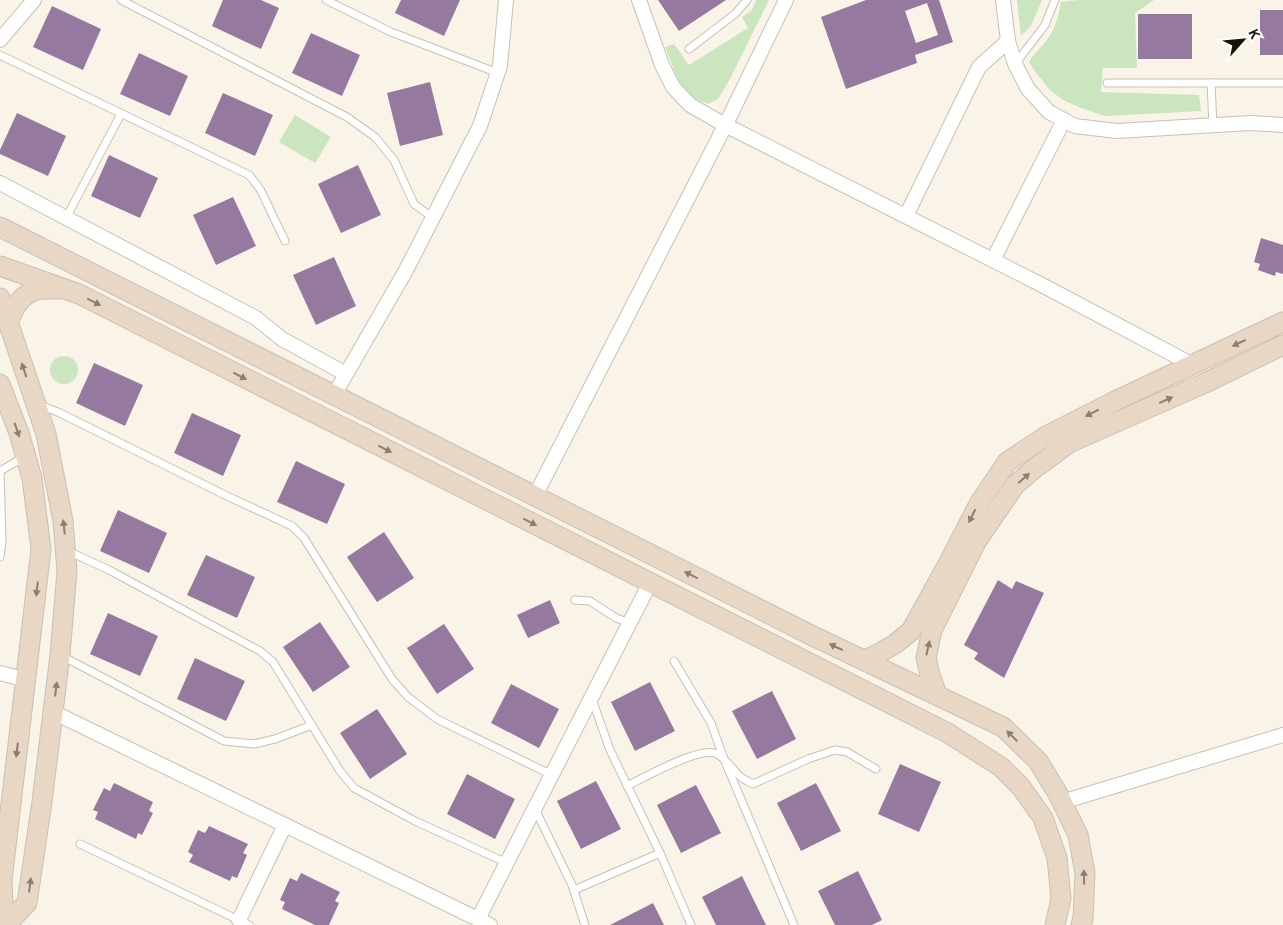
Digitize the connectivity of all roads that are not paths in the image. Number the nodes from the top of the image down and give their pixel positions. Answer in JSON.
{"nodes":[{"id":1,"x":34,"y":0,"type":"edge"},
{"id":2,"x":121,"y":0,"type":"edge"},
{"id":3,"x":326,"y":0,"type":"edge"},
{"id":4,"x":506,"y":0,"type":"edge"},
{"id":5,"x":639,"y":0,"type":"edge"},
{"id":6,"x":746,"y":0,"type":"edge"},
{"id":7,"x":786,"y":0,"type":"edge"},
{"id":8,"x":1003,"y":0,"type":"edge"},
{"id":9,"x":1054,"y":0,"type":"edge"},
{"id":10,"x":0,"y":40,"type":"edge"},
{"id":11,"x":1008,"y":41,"type":"junction"},
{"id":12,"x":689,"y":49,"type":"dead end"},
{"id":13,"x":0,"y":55,"type":"edge"},
{"id":14,"x":1015,"y":64,"type":"junction"},
{"id":15,"x":498,"y":73,"type":"junction"},
{"id":16,"x":1211,"y":83,"type":"junction"},
{"id":17,"x":1283,"y":83,"type":"edge"},
{"id":18,"x":1107,"y":84,"type":"dead end"},
{"id":19,"x":122,"y":114,"type":"junction"},
{"id":20,"x":1064,"y":120,"type":"junction"},
{"id":21,"x":725,"y":125,"type":"junction"},
{"id":22,"x":1283,"y":125,"type":"edge"},
{"id":23,"x":1213,"y":126,"type":"junction"},
{"id":24,"x":0,"y":183,"type":"edge"},
{"id":25,"x":906,"y":216,"type":"junction"},
{"id":26,"x":66,"y":218,"type":"junction"},
{"id":27,"x":433,"y":218,"type":"junction"},
{"id":28,"x":0,"y":227,"type":"edge"},
{"id":29,"x":285,"y":241,"type":"dead end"},
{"id":30,"x":993,"y":260,"type":"junction"},
{"id":31,"x":0,"y":266,"type":"edge"},
{"id":32,"x":61,"y":288,"type":"junction"},
{"id":33,"x":0,"y":298,"type":"edge"},
{"id":34,"x":1283,"y":322,"type":"edge"},
{"id":35,"x":8,"y":323,"type":"junction"},
{"id":36,"x":1283,"y":345,"type":"edge"},
{"id":37,"x":1193,"y":365,"type":"junction"},
{"id":38,"x":346,"y":374,"type":"junction"},
{"id":39,"x":0,"y":384,"type":"edge"},
{"id":40,"x":334,"y":395,"type":"junction"},
{"id":41,"x":35,"y":404,"type":"junction"},
{"id":42,"x":25,"y":456,"type":"junction"},
{"id":43,"x":0,"y":471,"type":"edge"},
{"id":44,"x":536,"y":496,"type":"junction"},
{"id":45,"x":65,"y":550,"type":"junction"},
{"id":46,"x":0,"y":557,"type":"edge"},
{"id":47,"x":650,"y":583,"type":"junction"},
{"id":48,"x":575,"y":600,"type":"dead end"},
{"id":49,"x":630,"y":623,"type":"junction"},
{"id":50,"x":60,"y":655,"type":"junction"},
{"id":51,"x":863,"y":660,"type":"junction"},
{"id":52,"x":674,"y":661,"type":"dead end"},
{"id":53,"x":0,"y":674,"type":"edge"},
{"id":54,"x":26,"y":680,"type":"junction"},
{"id":55,"x":937,"y":695,"type":"junction"},
{"id":56,"x":592,"y":698,"type":"junction"},
{"id":57,"x":53,"y":712,"type":"junction"},
{"id":58,"x":312,"y":725,"type":"junction"},
{"id":59,"x":1283,"y":735,"type":"edge"},
{"id":60,"x":724,"y":759,"type":"junction"},
{"id":61,"x":876,"y":769,"type":"dead end"},
{"id":62,"x":552,"y":775,"type":"junction"},
{"id":63,"x":627,"y":786,"type":"junction"},
{"id":64,"x":1062,"y":802,"type":"junction"},
{"id":65,"x":535,"y":808,"type":"junction"},
{"id":66,"x":285,"y":825,"type":"junction"},
{"id":67,"x":80,"y":844,"type":"dead end"},
{"id":68,"x":660,"y":853,"type":"junction"},
{"id":69,"x":507,"y":863,"type":"junction"},
{"id":70,"x":574,"y":890,"type":"junction"},
{"id":71,"x":484,"y":922,"type":"edge"},
{"id":72,"x":244,"y":923,"type":"edge"},
{"id":73,"x":5,"y":925,"type":"edge"},
{"id":74,"x":585,"y":925,"type":"edge"},
{"id":75,"x":692,"y":925,"type":"edge"},
{"id":76,"x":794,"y":925,"type":"edge"},
{"id":77,"x":1055,"y":925,"type":"edge"},
{"id":78,"x":1081,"y":925,"type":"edge"}],
"edges":[{"from":1,"to":10,"type":"street"},
{"from":2,"to":27,"type":"lane"},
{"from":3,"to":15,"type":"lane"},
{"from":4,"to":15,"type":"street"},
{"from":5,"to":21,"type":"street"},
{"from":6,"to":12,"type":"lane"},
{"from":7,"to":21,"type":"street"},
{"from":8,"to":11,"type":"street"},
{"from":9,"to":14,"type":"lane"},
{"from":11,"to":14,"type":"street"},
{"from":11,"to":25,"type":"street"},
{"from":13,"to":19,"type":"lane"},
{"from":14,"to":20,"type":"street"},
{"from":15,"to":27,"type":"street"},
{"from":16,"to":17,"type":"lane"},
{"from":16,"to":18,"type":"lane"},
{"from":16,"to":23,"type":"lane"},
{"from":19,"to":26,"type":"lane"},
{"from":19,"to":29,"type":"lane"},
{"from":20,"to":23,"type":"street"},
{"from":20,"to":30,"type":"street"},
{"from":21,"to":25,"type":"street"},
{"from":21,"to":44,"type":"street"},
{"from":22,"to":23,"type":"street"},
{"from":24,"to":26,"type":"street"},
{"from":25,"to":30,"type":"street"},
{"from":26,"to":38,"type":"street"},
{"from":27,"to":38,"type":"street"},
{"from":28,"to":40,"type":"street"},
{"from":30,"to":37,"type":"street"},
{"from":31,"to":32,"type":"street"},
{"from":32,"to":35,"type":"street"},
{"from":32,"to":47,"type":"street","one_way":true},
{"from":33,"to":35,"type":"street"},
{"from":34,"to":37,"type":"street","one_way":true},
{"from":41,"to":35,"type":"street","one_way":true},
{"from":55,"to":36,"type":"street","one_way":true},
{"from":37,"to":51,"type":"street","one_way":true},
{"from":38,"to":40,"type":"street"},
{"from":39,"to":42,"type":"street","one_way":true},
{"from":40,"to":44,"type":"street"},
{"from":45,"to":41,"type":"street","one_way":true},
{"from":41,"to":62,"type":"lane"},
{"from":42,"to":43,"type":"lane"},
{"from":42,"to":54,"type":"street","one_way":true},
{"from":43,"to":46,"type":"lane"},
{"from":51,"to":44,"type":"street","one_way":true},
{"from":45,"to":50,"type":"street"},
{"from":45,"to":58,"type":"lane"},
{"from":47,"to":49,"type":"street"},
{"from":47,"to":77,"type":"street"},
{"from":48,"to":49,"type":"lane"},
{"from":49,"to":56,"type":"street"},
{"from":57,"to":50,"type":"street","one_way":true},
{"from":50,"to":58,"type":"lane"},
{"from":51,"to":55,"type":"street"},
{"from":52,"to":60,"type":"lane"},
{"from":53,"to":54,"type":"street"},
{"from":54,"to":73,"type":"street","one_way":true},
{"from":64,"to":55,"type":"street","one_way":true},
{"from":56,"to":62,"type":"street"},
{"from":56,"to":63,"type":"lane"},
{"from":57,"to":66,"type":"street"},
{"from":73,"to":57,"type":"street","one_way":true},
{"from":58,"to":69,"type":"lane"},
{"from":59,"to":64,"type":"street"},
{"from":60,"to":61,"type":"lane"},
{"from":60,"to":63,"type":"lane"},
{"from":60,"to":76,"type":"lane"},
{"from":62,"to":65,"type":"street"},
{"from":63,"to":68,"type":"lane"},
{"from":78,"to":64,"type":"street","one_way":true},
{"from":65,"to":69,"type":"street"},
{"from":65,"to":70,"type":"lane"},
{"from":66,"to":71,"type":"street"},
{"from":66,"to":72,"type":"street"},
{"from":67,"to":72,"type":"lane"},
{"from":68,"to":70,"type":"lane"},
{"from":68,"to":75,"type":"lane"},
{"from":69,"to":71,"type":"street"},
{"from":70,"to":74,"type":"lane"}]}
